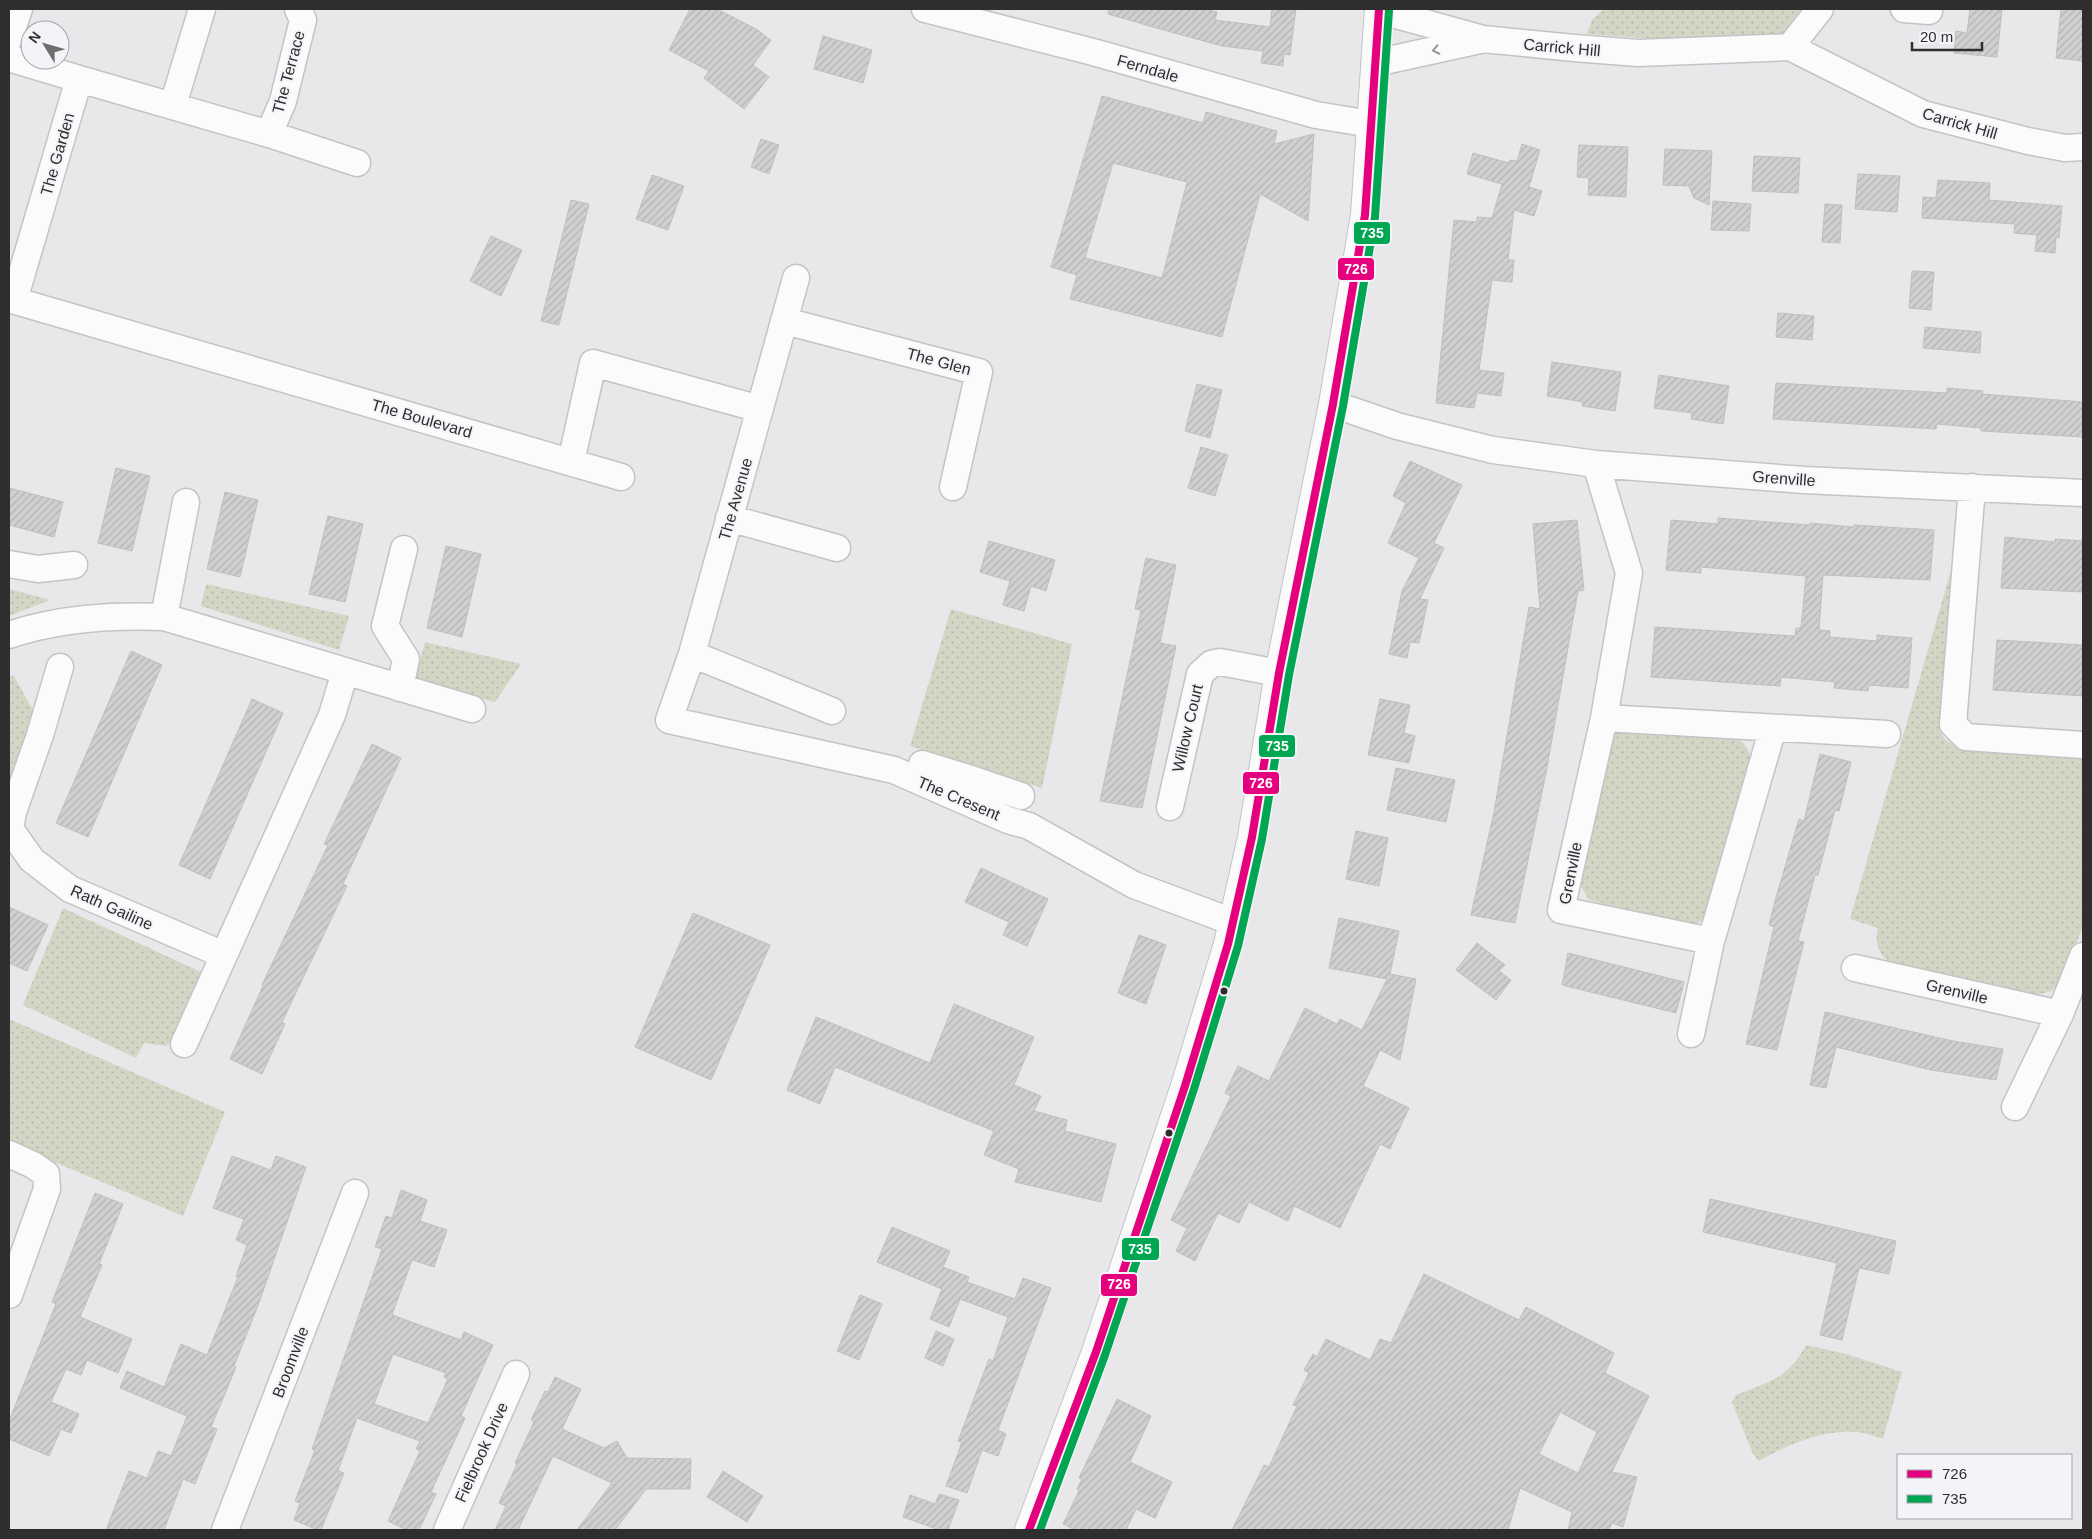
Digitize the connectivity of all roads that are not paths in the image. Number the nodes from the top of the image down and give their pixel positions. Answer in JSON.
{"nodes":[{"id":1,"x":19,"y":9,"type":"edge"},
{"id":2,"x":202,"y":9,"type":"edge"},
{"id":3,"x":298,"y":9,"type":"edge"},
{"id":4,"x":925,"y":9,"type":"edge"},
{"id":5,"x":1820,"y":9,"type":"edge"},
{"id":6,"x":1378,"y":10,"type":"edge"},
{"id":7,"x":9,"y":39,"type":"edge"},
{"id":8,"x":1483,"y":39,"type":"junction"},
{"id":9,"x":1790,"y":47,"type":"junction"},
{"id":10,"x":9,"y":58,"type":"edge"},
{"id":11,"x":1375,"y":63,"type":"junction"},
{"id":12,"x":79,"y":79,"type":"junction"},
{"id":13,"x":173,"y":105,"type":"junction"},
{"id":14,"x":1371,"y":124,"type":"junction"},
{"id":15,"x":269,"y":134,"type":"junction"},
{"id":16,"x":2083,"y":146,"type":"edge"},
{"id":17,"x":357,"y":163,"type":"dead end"},
{"id":18,"x":796,"y":278,"type":"dead end"},
{"id":19,"x":11,"y":299,"type":"edge"},
{"id":20,"x":785,"y":321,"type":"junction"},
{"id":21,"x":1333,"y":404,"type":"junction"},
{"id":22,"x":760,"y":409,"type":"junction"},
{"id":23,"x":571,"y":462,"type":"junction"},
{"id":24,"x":1596,"y":464,"type":"junction"},
{"id":25,"x":621,"y":477,"type":"dead end"},
{"id":26,"x":953,"y":486,"type":"dead end"},
{"id":27,"x":1972,"y":486,"type":"junction"},
{"id":28,"x":2083,"y":493,"type":"edge"},
{"id":29,"x":186,"y":502,"type":"dead end"},
{"id":30,"x":730,"y":518,"type":"junction"},
{"id":31,"x":837,"y":548,"type":"dead end"},
{"id":32,"x":404,"y":549,"type":"dead end"},
{"id":33,"x":9,"y":564,"type":"edge"},
{"id":34,"x":74,"y":565,"type":"dead end"},
{"id":35,"x":164,"y":617,"type":"junction"},
{"id":36,"x":9,"y":636,"type":"edge"},
{"id":37,"x":692,"y":654,"type":"junction"},
{"id":38,"x":60,"y":667,"type":"dead end"},
{"id":39,"x":345,"y":672,"type":"junction"},
{"id":40,"x":1279,"y":673,"type":"junction"},
{"id":41,"x":400,"y":688,"type":"junction"},
{"id":42,"x":472,"y":709,"type":"dead end"},
{"id":43,"x":832,"y":711,"type":"dead end"},
{"id":44,"x":1604,"y":718,"type":"junction"},
{"id":45,"x":669,"y":720,"type":"joint"},
{"id":46,"x":1773,"y":728,"type":"junction"},
{"id":47,"x":1888,"y":734,"type":"dead end"},
{"id":48,"x":2083,"y":745,"type":"edge"},
{"id":49,"x":922,"y":764,"type":"dead end"},
{"id":50,"x":967,"y":790,"type":"junction"},
{"id":51,"x":1021,"y":796,"type":"dead end"},
{"id":52,"x":1170,"y":807,"type":"dead end"},
{"id":53,"x":1233,"y":922,"type":"junction"},
{"id":54,"x":1711,"y":941,"type":"junction"},
{"id":55,"x":224,"y":955,"type":"junction"},
{"id":56,"x":2083,"y":956,"type":"edge"},
{"id":57,"x":1855,"y":968,"type":"dead end"},
{"id":58,"x":2060,"y":1014,"type":"junction"},
{"id":59,"x":1691,"y":1034,"type":"dead end"},
{"id":60,"x":184,"y":1044,"type":"dead end"},
{"id":61,"x":2015,"y":1107,"type":"dead end"},
{"id":62,"x":9,"y":1154,"type":"edge"},
{"id":63,"x":355,"y":1193,"type":"dead end"},
{"id":64,"x":9,"y":1295,"type":"edge"},
{"id":65,"x":516,"y":1374,"type":"dead end"},
{"id":66,"x":226,"y":1530,"type":"edge"},
{"id":67,"x":447,"y":1530,"type":"edge"},
{"id":68,"x":1029,"y":1530,"type":"edge"}],
"edges":[{"from":1,"to":7,"type":"street"},
{"from":2,"to":13,"type":"street"},
{"from":3,"to":15,"type":"street","name":"The Terrace"},
{"from":4,"to":14,"type":"street","name":"Ferndale"},
{"from":5,"to":9,"type":"street"},
{"from":6,"to":8,"type":"street","name":"Carrick Hill"},
{"from":6,"to":11,"type":"main road"},
{"from":8,"to":9,"type":"street","name":"Carrick Hill"},
{"from":8,"to":11,"type":"street","name":"Carrick Hill","one_way":true},
{"from":9,"to":16,"type":"street","name":"Carrick Hill"},
{"from":10,"to":12,"type":"street"},
{"from":11,"to":14,"type":"main road"},
{"from":12,"to":13,"type":"street"},
{"from":12,"to":19,"type":"street","name":"The Garden"},
{"from":13,"to":15,"type":"street"},
{"from":14,"to":21,"type":"main road"},
{"from":15,"to":17,"type":"street"},
{"from":18,"to":20,"type":"street","name":"The Avenue"},
{"from":19,"to":23,"type":"street","name":"The Boulevard"},
{"from":20,"to":22,"type":"street","name":"The Avenue"},
{"from":20,"to":26,"type":"street","name":"The Glen"},
{"from":21,"to":24,"type":"street","name":"Grenville"},
{"from":21,"to":40,"type":"main road"},
{"from":22,"to":23,"type":"street"},
{"from":22,"to":30,"type":"street","name":"The Avenue"},
{"from":23,"to":25,"type":"street","name":"The Boulevard"},
{"from":24,"to":27,"type":"street","name":"Grenville"},
{"from":24,"to":44,"type":"street","name":"Grenville"},
{"from":27,"to":28,"type":"street","name":"Grenville"},
{"from":27,"to":48,"type":"street"},
{"from":29,"to":35,"type":"street"},
{"from":30,"to":31,"type":"street"},
{"from":30,"to":37,"type":"street","name":"The Avenue"},
{"from":32,"to":41,"type":"street"},
{"from":33,"to":34,"type":"street"},
{"from":35,"to":36,"type":"street"},
{"from":35,"to":39,"type":"street"},
{"from":37,"to":43,"type":"street"},
{"from":37,"to":45,"type":"street","name":"The Avenue"},
{"from":38,"to":55,"type":"street","name":"Rath Gailine"},
{"from":39,"to":41,"type":"street"},
{"from":39,"to":55,"type":"street"},
{"from":40,"to":52,"type":"street","name":"Willow Court"},
{"from":40,"to":53,"type":"main road"},
{"from":41,"to":42,"type":"street"},
{"from":44,"to":46,"type":"street"},
{"from":44,"to":54,"type":"street","name":"Grenville"},
{"from":45,"to":50,"type":"street","name":"The Cresent"},
{"from":46,"to":47,"type":"street"},
{"from":46,"to":54,"type":"street"},
{"from":49,"to":50,"type":"street"},
{"from":50,"to":51,"type":"street"},
{"from":50,"to":53,"type":"street","name":"The Cresent"},
{"from":53,"to":68,"type":"main road"},
{"from":54,"to":59,"type":"street"},
{"from":55,"to":60,"type":"street"},
{"from":56,"to":58,"type":"street"},
{"from":57,"to":58,"type":"street","name":"Grenville"},
{"from":58,"to":61,"type":"street"},
{"from":62,"to":64,"type":"street"},
{"from":63,"to":66,"type":"street","name":"Broomville"},
{"from":65,"to":67,"type":"street","name":"Fielbrook Drive"}]}
